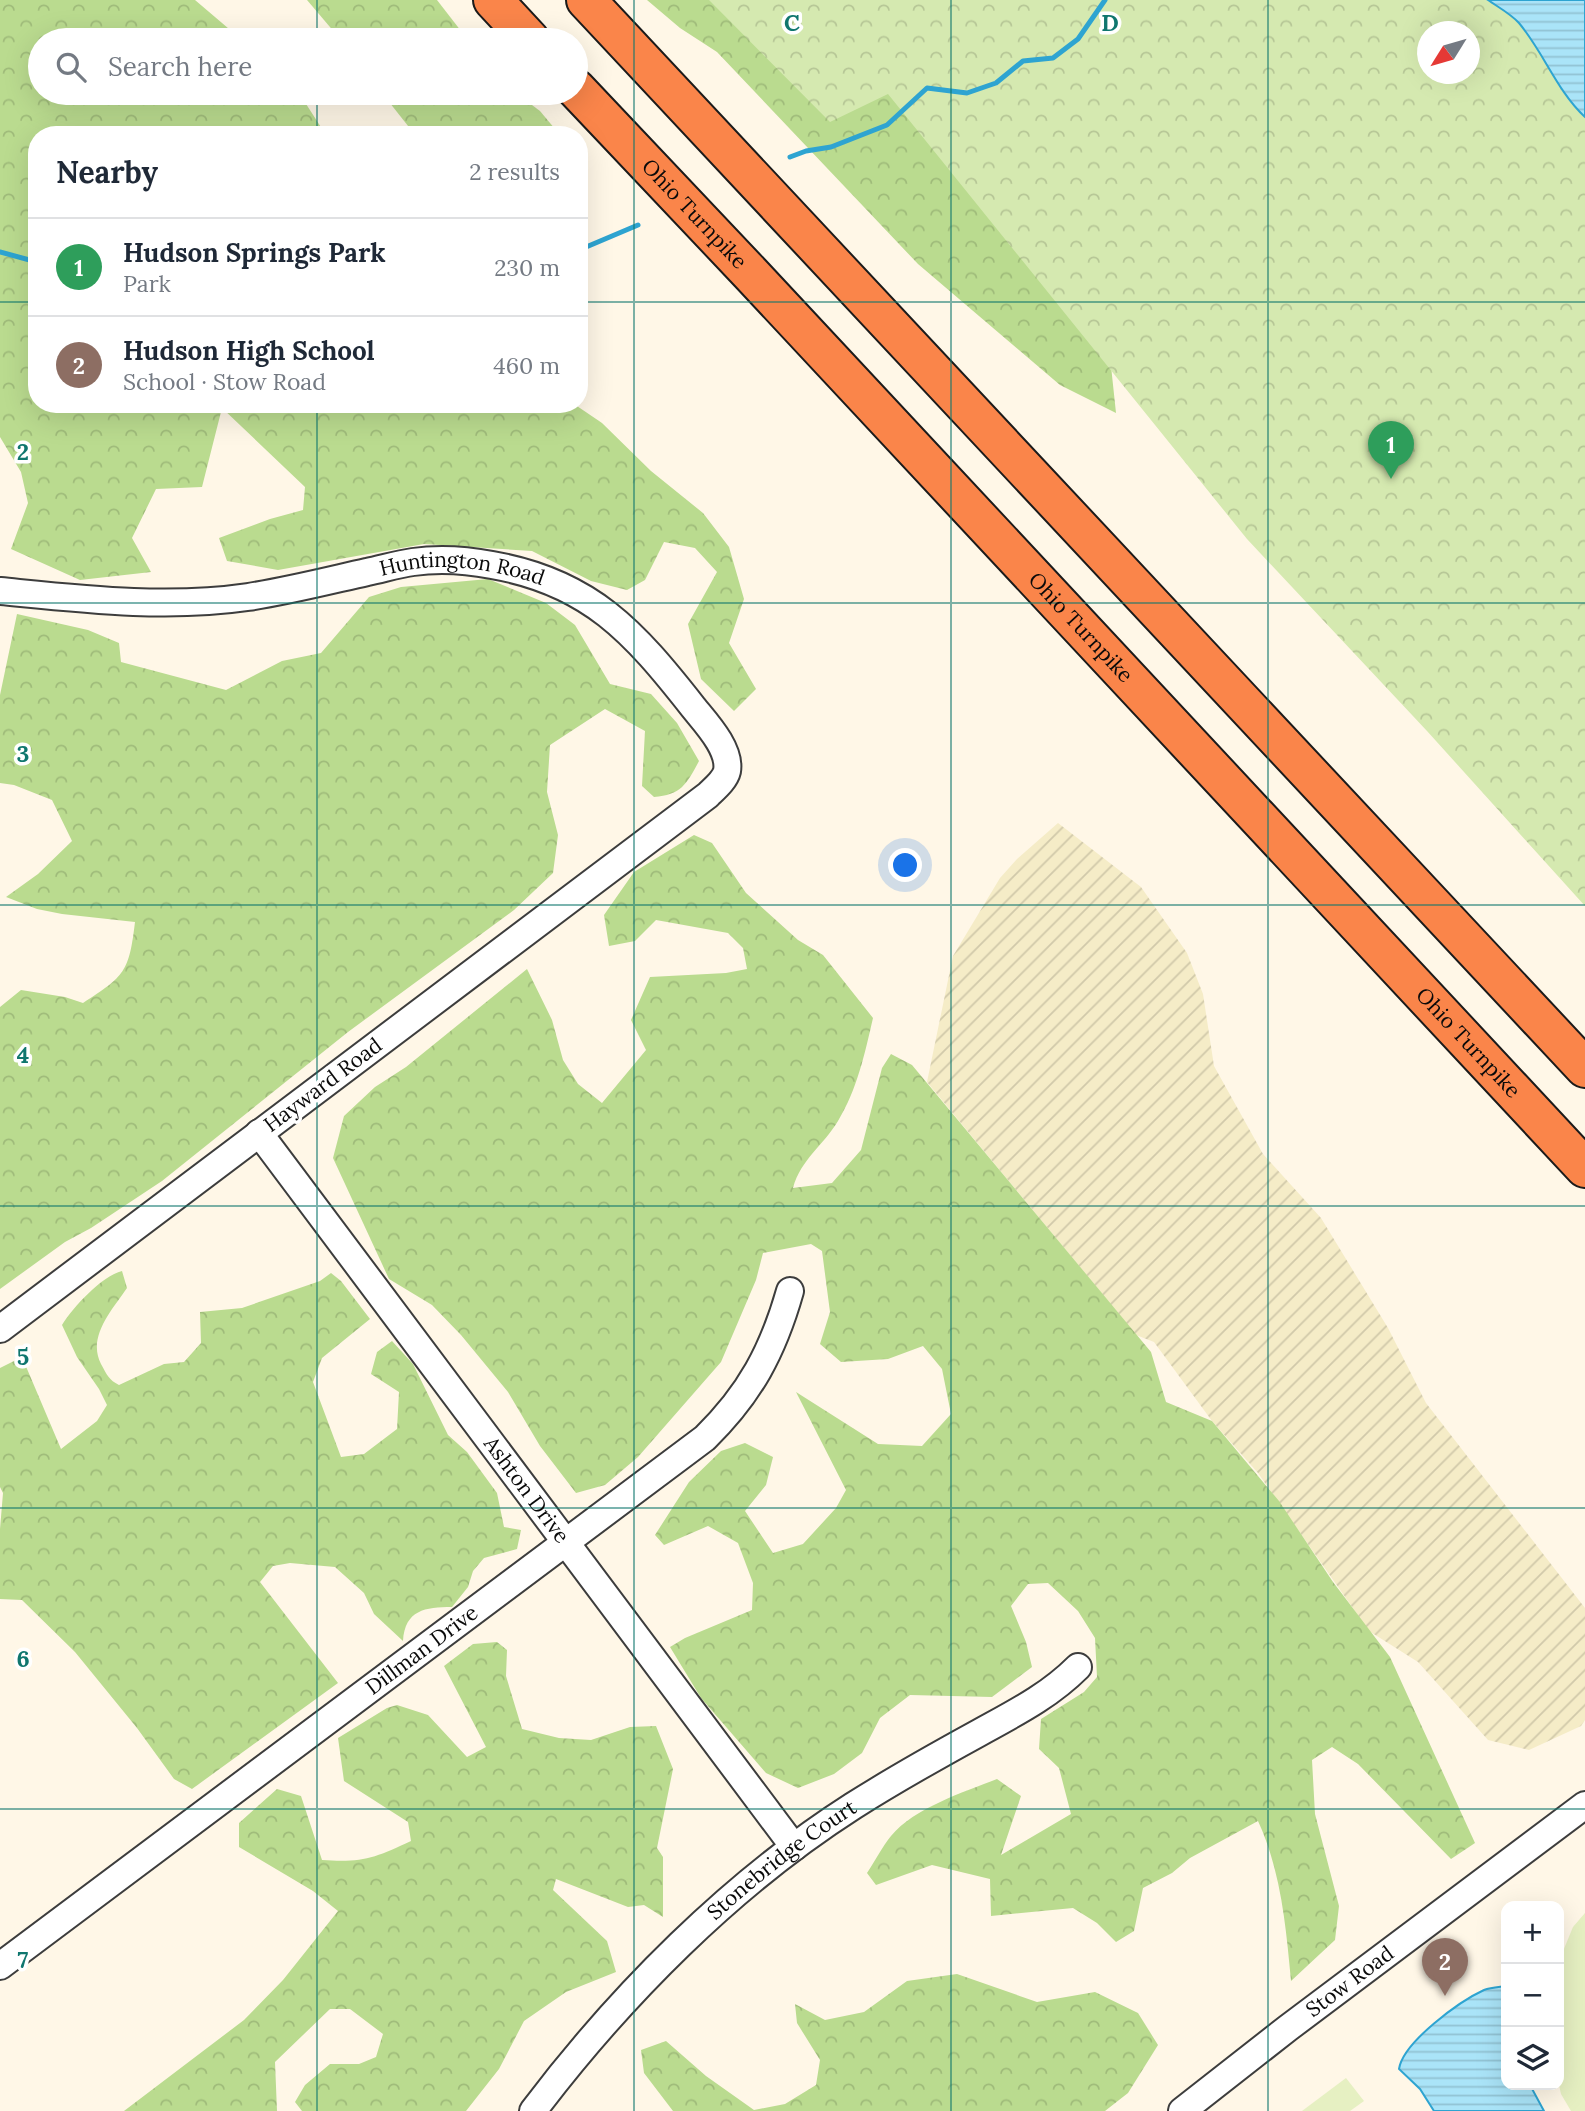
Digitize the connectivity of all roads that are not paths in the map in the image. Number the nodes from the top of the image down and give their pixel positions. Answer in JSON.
{"nodes":[{"id":1,"x":493,"y":0,"type":"edge"},
{"id":2,"x":586,"y":0,"type":"edge"},
{"id":3,"x":519,"y":28,"type":"edge"},
{"id":4,"x":588,"y":102,"type":"edge"},
{"id":5,"x":0,"y":591,"type":"edge"},
{"id":6,"x":646,"y":841,"type":"joint"},
{"id":7,"x":1585,"y":1069,"type":"edge"},
{"id":8,"x":259,"y":1133,"type":"junction"},
{"id":9,"x":1585,"y":1168,"type":"edge"},
{"id":10,"x":790,"y":1291,"type":"dead end"},
{"id":11,"x":0,"y":1329,"type":"edge"},
{"id":12,"x":564,"y":1542,"type":"junction"},
{"id":13,"x":1078,"y":1667,"type":"dead end"},
{"id":14,"x":1585,"y":1805,"type":"edge"},
{"id":15,"x":794,"y":1847,"type":"junction"},
{"id":16,"x":0,"y":1966,"type":"edge"},
{"id":17,"x":533,"y":2111,"type":"edge"},
{"id":18,"x":1182,"y":2111,"type":"edge"}],
"edges":[{"from":1,"to":3,"type":"highway"},
{"from":2,"to":7,"type":"highway"},
{"from":4,"to":9,"type":"highway","name":"Ohio Turnpike"},
{"from":5,"to":6,"type":"street","name":"Huntington Road"},
{"from":6,"to":8,"type":"street","name":"Hayward Road"},
{"from":8,"to":11,"type":"street","name":"Hayward Road"},
{"from":8,"to":12,"type":"street","name":"Ashton Drive"},
{"from":10,"to":12,"type":"street","name":"Dillman Drive"},
{"from":12,"to":15,"type":"street","name":"Ashton Drive"},
{"from":12,"to":16,"type":"street","name":"Dillman Drive"},
{"from":13,"to":15,"type":"street","name":"Stonebridge Court"},
{"from":14,"to":18,"type":"street","name":"Stow Road"},
{"from":15,"to":17,"type":"street","name":"Stonebridge Court"}]}
